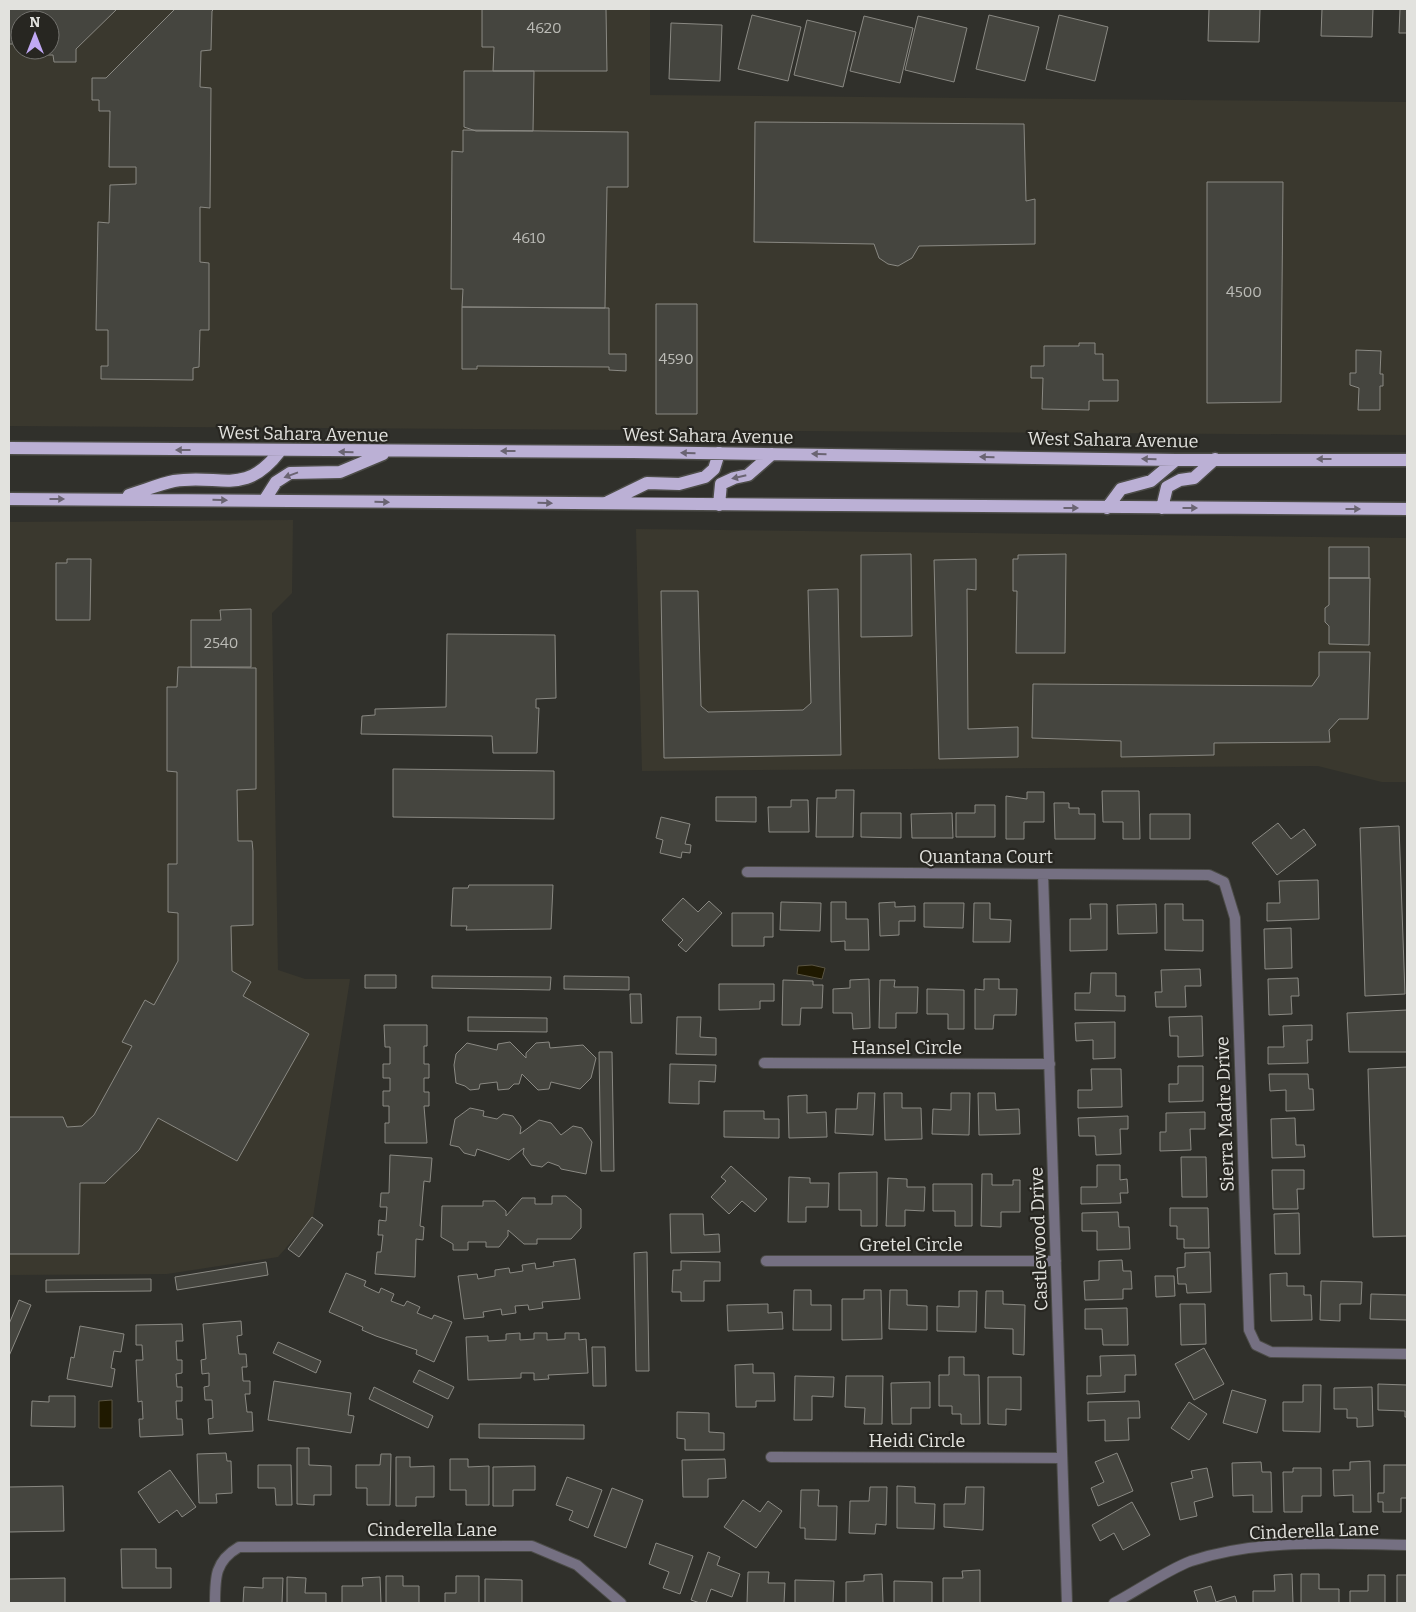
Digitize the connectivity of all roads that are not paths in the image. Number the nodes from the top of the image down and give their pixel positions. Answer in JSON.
{"nodes":[{"id":1,"x":9,"y":448,"type":"edge"},
{"id":2,"x":280,"y":451,"type":"junction"},
{"id":3,"x":387,"y":452,"type":"junction"},
{"id":4,"x":719,"y":453,"type":"junction"},
{"id":5,"x":772,"y":454,"type":"junction"},
{"id":6,"x":1215,"y":459,"type":"junction"},
{"id":7,"x":1176,"y":460,"type":"junction"},
{"id":8,"x":1407,"y":460,"type":"edge"},
{"id":9,"x":9,"y":499,"type":"edge"},
{"id":10,"x":117,"y":499,"type":"junction"},
{"id":11,"x":264,"y":501,"type":"junction"},
{"id":12,"x":604,"y":504,"type":"junction"},
{"id":13,"x":719,"y":505,"type":"junction"},
{"id":14,"x":1106,"y":508,"type":"junction"},
{"id":15,"x":1162,"y":508,"type":"junction"},
{"id":16,"x":1407,"y":509,"type":"edge"},
{"id":17,"x":747,"y":872,"type":"dead end"},
{"id":18,"x":1043,"y":874,"type":"junction"},
{"id":19,"x":1224,"y":882,"type":"joint"},
{"id":20,"x":764,"y":1063,"type":"dead end"},
{"id":21,"x":1050,"y":1064,"type":"junction"},
{"id":22,"x":766,"y":1261,"type":"dead end"},
{"id":23,"x":1056,"y":1261,"type":"junction"},
{"id":24,"x":1407,"y":1354,"type":"edge"},
{"id":25,"x":771,"y":1457,"type":"dead end"},
{"id":26,"x":1062,"y":1458,"type":"junction"},
{"id":27,"x":1407,"y":1545,"type":"edge"},
{"id":28,"x":215,"y":1603,"type":"edge"},
{"id":29,"x":620,"y":1603,"type":"edge"},
{"id":30,"x":1067,"y":1603,"type":"edge"},
{"id":31,"x":1114,"y":1603,"type":"edge"}],
"edges":[{"from":2,"to":1,"type":"main road","name":"West Sahara Avenue","one_way":true},
{"from":3,"to":2,"type":"main road","name":"West Sahara Avenue","one_way":true},
{"from":2,"to":10,"type":"main road"},
{"from":4,"to":3,"type":"main road","name":"West Sahara Avenue","one_way":true},
{"from":3,"to":11,"type":"main road","one_way":true},
{"from":4,"to":5,"type":"main road","name":"West Sahara Avenue"},
{"from":4,"to":12,"type":"main road"},
{"from":7,"to":5,"type":"main road","name":"West Sahara Avenue","one_way":true},
{"from":5,"to":13,"type":"main road","one_way":true},
{"from":6,"to":7,"type":"main road","name":"West Sahara Avenue"},
{"from":8,"to":6,"type":"main road","name":"West Sahara Avenue","one_way":true},
{"from":6,"to":15,"type":"main road"},
{"from":7,"to":14,"type":"main road"},
{"from":9,"to":10,"type":"main road","one_way":true},
{"from":10,"to":11,"type":"main road","one_way":true},
{"from":11,"to":12,"type":"main road","one_way":true},
{"from":12,"to":13,"type":"main road"},
{"from":13,"to":14,"type":"main road","one_way":true},
{"from":14,"to":15,"type":"main road"},
{"from":15,"to":16,"type":"main road","one_way":true},
{"from":17,"to":18,"type":"street","name":"Quantana Court"},
{"from":18,"to":19,"type":"street","name":"Quantana Court"},
{"from":18,"to":21,"type":"street","name":"Castlewood Drive"},
{"from":19,"to":24,"type":"street","name":"Sierra Madre Drive"},
{"from":20,"to":21,"type":"street","name":"Hansel Circle"},
{"from":21,"to":23,"type":"street","name":"Castlewood Drive"},
{"from":22,"to":23,"type":"street","name":"Gretel Circle"},
{"from":23,"to":26,"type":"street","name":"Castlewood Drive"},
{"from":25,"to":26,"type":"street","name":"Heidi Circle"},
{"from":26,"to":30,"type":"street","name":"Castlewood Drive"},
{"from":27,"to":31,"type":"street","name":"Cinderella Lane"},
{"from":28,"to":29,"type":"street","name":"Cinderella Lane"}]}
